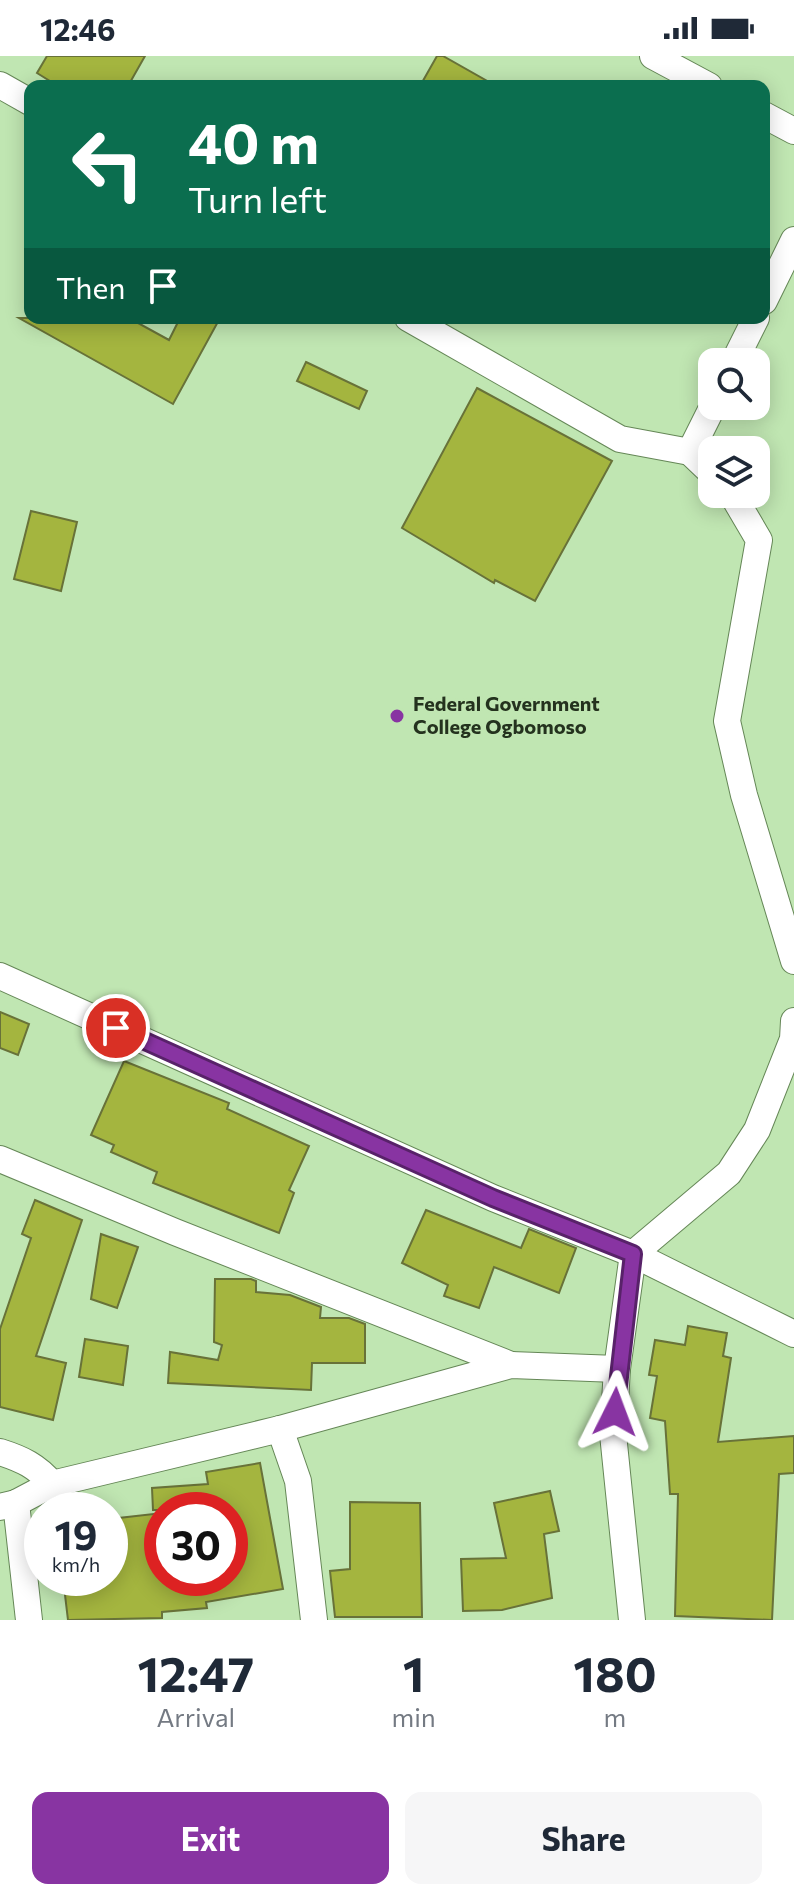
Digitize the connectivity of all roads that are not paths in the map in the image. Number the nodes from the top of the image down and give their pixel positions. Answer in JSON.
{"nodes":[{"id":1,"x":653,"y":56,"type":"edge"},
{"id":2,"x":698,"y":80,"type":"edge"},
{"id":3,"x":0,"y":85,"type":"edge"},
{"id":4,"x":24,"y":99,"type":"edge"},
{"id":5,"x":770,"y":118,"type":"edge"},
{"id":6,"x":794,"y":131,"type":"edge"},
{"id":7,"x":794,"y":240,"type":"edge"},
{"id":8,"x":770,"y":289,"type":"edge"},
{"id":9,"x":419,"y":324,"type":"edge"},
{"id":10,"x":753,"y":324,"type":"edge"},
{"id":11,"x":741,"y":348,"type":"edge"},
{"id":12,"x":706,"y":420,"type":"edge"},
{"id":13,"x":690,"y":452,"type":"junction"},
{"id":14,"x":698,"y":460,"type":"edge"},
{"id":15,"x":740,"y":508,"type":"edge"},
{"id":16,"x":794,"y":961,"type":"edge"},
{"id":17,"x":0,"y":976,"type":"edge"},
{"id":18,"x":794,"y":1021,"type":"edge"},
{"id":19,"x":0,"y":1159,"type":"edge"},
{"id":20,"x":633,"y":1254,"type":"junction"},
{"id":21,"x":794,"y":1334,"type":"edge"},
{"id":22,"x":511,"y":1365,"type":"junction"},
{"id":23,"x":617,"y":1369,"type":"junction"},
{"id":24,"x":280,"y":1429,"type":"junction"},
{"id":25,"x":0,"y":1452,"type":"edge"},
{"id":26,"x":52,"y":1484,"type":"junction"},
{"id":27,"x":8,"y":1505,"type":"edge"},
{"id":28,"x":29,"y":1620,"type":"edge"},
{"id":29,"x":314,"y":1620,"type":"edge"},
{"id":30,"x":632,"y":1620,"type":"edge"}],
"edges":[{"from":1,"to":2,"type":"street"},
{"from":3,"to":4,"type":"street"},
{"from":5,"to":6,"type":"street"},
{"from":7,"to":8,"type":"street"},
{"from":9,"to":13,"type":"street"},
{"from":10,"to":11,"type":"street"},
{"from":12,"to":13,"type":"street"},
{"from":13,"to":14,"type":"street"},
{"from":15,"to":16,"type":"street"},
{"from":17,"to":20,"type":"street"},
{"from":18,"to":20,"type":"street"},
{"from":19,"to":22,"type":"street"},
{"from":20,"to":21,"type":"street"},
{"from":20,"to":23,"type":"street"},
{"from":22,"to":23,"type":"street"},
{"from":22,"to":24,"type":"street"},
{"from":23,"to":30,"type":"street"},
{"from":24,"to":26,"type":"street"},
{"from":24,"to":29,"type":"street"},
{"from":25,"to":26,"type":"street"},
{"from":26,"to":27,"type":"street"},
{"from":27,"to":28,"type":"street"}]}
